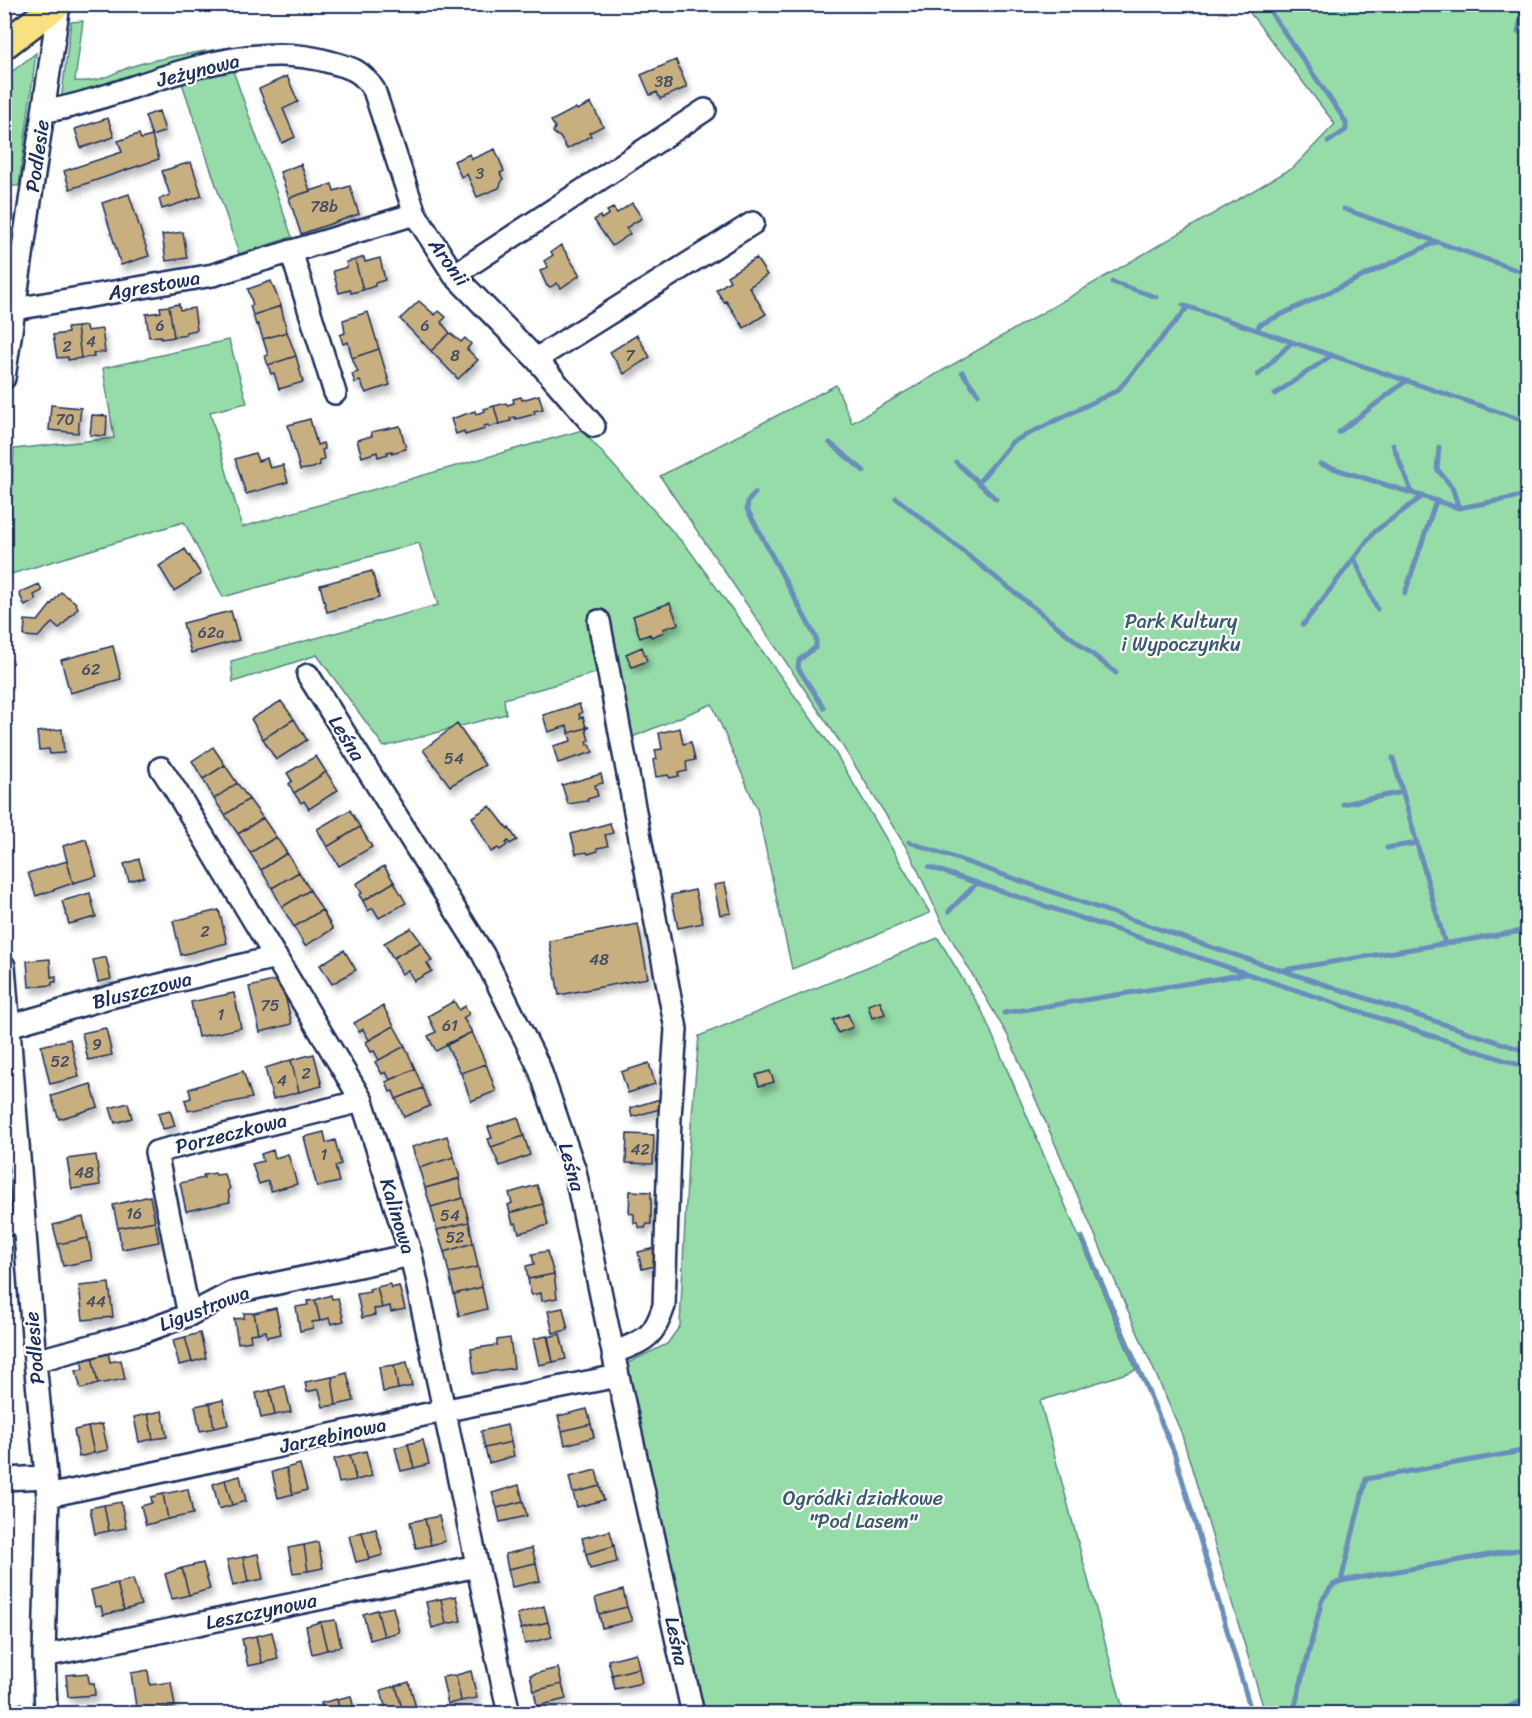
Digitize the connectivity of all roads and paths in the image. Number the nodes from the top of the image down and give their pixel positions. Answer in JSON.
{"nodes":[{"id":1,"x":54,"y":8,"type":"edge"},
{"id":2,"x":4,"y":45,"type":"edge"},
{"id":3,"x":354,"y":69,"type":"joint"},
{"id":4,"x":705,"y":110,"type":"dead end"},
{"id":5,"x":43,"y":111,"type":"junction"},
{"id":6,"x":415,"y":214,"type":"junction"},
{"id":7,"x":753,"y":224,"type":"dead end"},
{"id":8,"x":291,"y":251,"type":"junction"},
{"id":9,"x":454,"y":275,"type":"junction"},
{"id":10,"x":15,"y":309,"type":"junction"},
{"id":11,"x":536,"y":359,"type":"junction"},
{"id":12,"x":4,"y":378,"type":"edge"},
{"id":13,"x":335,"y":393,"type":"dead end"},
{"id":14,"x":594,"y":426,"type":"dead end"},
{"id":15,"x":599,"y":621,"type":"dead end"},
{"id":16,"x":308,"y":675,"type":"dead end"},
{"id":17,"x":160,"y":768,"type":"dead end"},
{"id":18,"x":276,"y":957,"type":"junction"},
{"id":19,"x":4,"y":966,"type":"edge"},
{"id":20,"x":9,"y":1026,"type":"junction"},
{"id":21,"x":362,"y":1101,"type":"junction"},
{"id":22,"x":10,"y":1105,"type":"edge"},
{"id":23,"x":14,"y":1223,"type":"edge"},
{"id":24,"x":411,"y":1255,"type":"junction"},
{"id":25,"x":189,"y":1315,"type":"junction"},
{"id":26,"x":613,"y":1353,"type":"junction"},
{"id":27,"x":35,"y":1361,"type":"junction"},
{"id":28,"x":618,"y":1377,"type":"junction"},
{"id":29,"x":442,"y":1411,"type":"junction"},
{"id":30,"x":4,"y":1479,"type":"edge"},
{"id":31,"x":47,"y":1487,"type":"junction"},
{"id":32,"x":477,"y":1566,"type":"junction"},
{"id":33,"x":44,"y":1656,"type":"junction"},
{"id":34,"x":46,"y":1713,"type":"edge"},
{"id":35,"x":509,"y":1713,"type":"edge"},
{"id":36,"x":693,"y":1713,"type":"edge"}],
"edges":[{"from":1,"to":2,"type":"main road"},
{"from":1,"to":5,"type":"street","name":"Podlesie"},
{"from":3,"to":5,"type":"street","name":"Jeżynowa"},
{"from":3,"to":6,"type":"street","name":"Aronii"},
{"from":4,"to":9,"type":"street"},
{"from":5,"to":10,"type":"street","name":"Podlesie"},
{"from":6,"to":8,"type":"street","name":"Agrestowa"},
{"from":6,"to":9,"type":"street","name":"Aronii"},
{"from":7,"to":11,"type":"street"},
{"from":8,"to":10,"type":"street","name":"Agrestowa"},
{"from":8,"to":13,"type":"street"},
{"from":9,"to":11,"type":"street","name":"Aronii"},
{"from":10,"to":12,"type":"street","name":"Podlesie"},
{"from":11,"to":14,"type":"street","name":"Aronii"},
{"from":15,"to":26,"type":"street"},
{"from":16,"to":26,"type":"street","name":"Leśna"},
{"from":17,"to":18,"type":"street","name":"Kalinowa"},
{"from":18,"to":20,"type":"street","name":"Bluszczowa"},
{"from":18,"to":21,"type":"street","name":"Kalinowa"},
{"from":19,"to":20,"type":"street","name":"Podlesie"},
{"from":20,"to":22,"type":"street","name":"Podlesie"},
{"from":21,"to":24,"type":"street","name":"Kalinowa"},
{"from":21,"to":25,"type":"street","name":"Porzeczkowa"},
{"from":22,"to":23,"type":"street","name":"Podlesie"},
{"from":23,"to":27,"type":"street","name":"Podlesie"},
{"from":24,"to":25,"type":"street","name":"Ligustrowa"},
{"from":24,"to":29,"type":"street","name":"Kalinowa"},
{"from":25,"to":27,"type":"street","name":"Ligustrowa"},
{"from":26,"to":28,"type":"street","name":"Leśna"},
{"from":27,"to":31,"type":"street","name":"Podlesie"},
{"from":28,"to":29,"type":"street","name":"Jarzębinowa"},
{"from":28,"to":36,"type":"street","name":"Leśna"},
{"from":29,"to":31,"type":"street","name":"Jarzębinowa"},
{"from":29,"to":32,"type":"street","name":"Kalinowa"},
{"from":30,"to":31,"type":"street"},
{"from":31,"to":33,"type":"street","name":"Podlesie"},
{"from":32,"to":33,"type":"street","name":"Leszczynowa"},
{"from":32,"to":35,"type":"street","name":"Kalinowa"},
{"from":33,"to":34,"type":"street","name":"Podlesie"}]}
